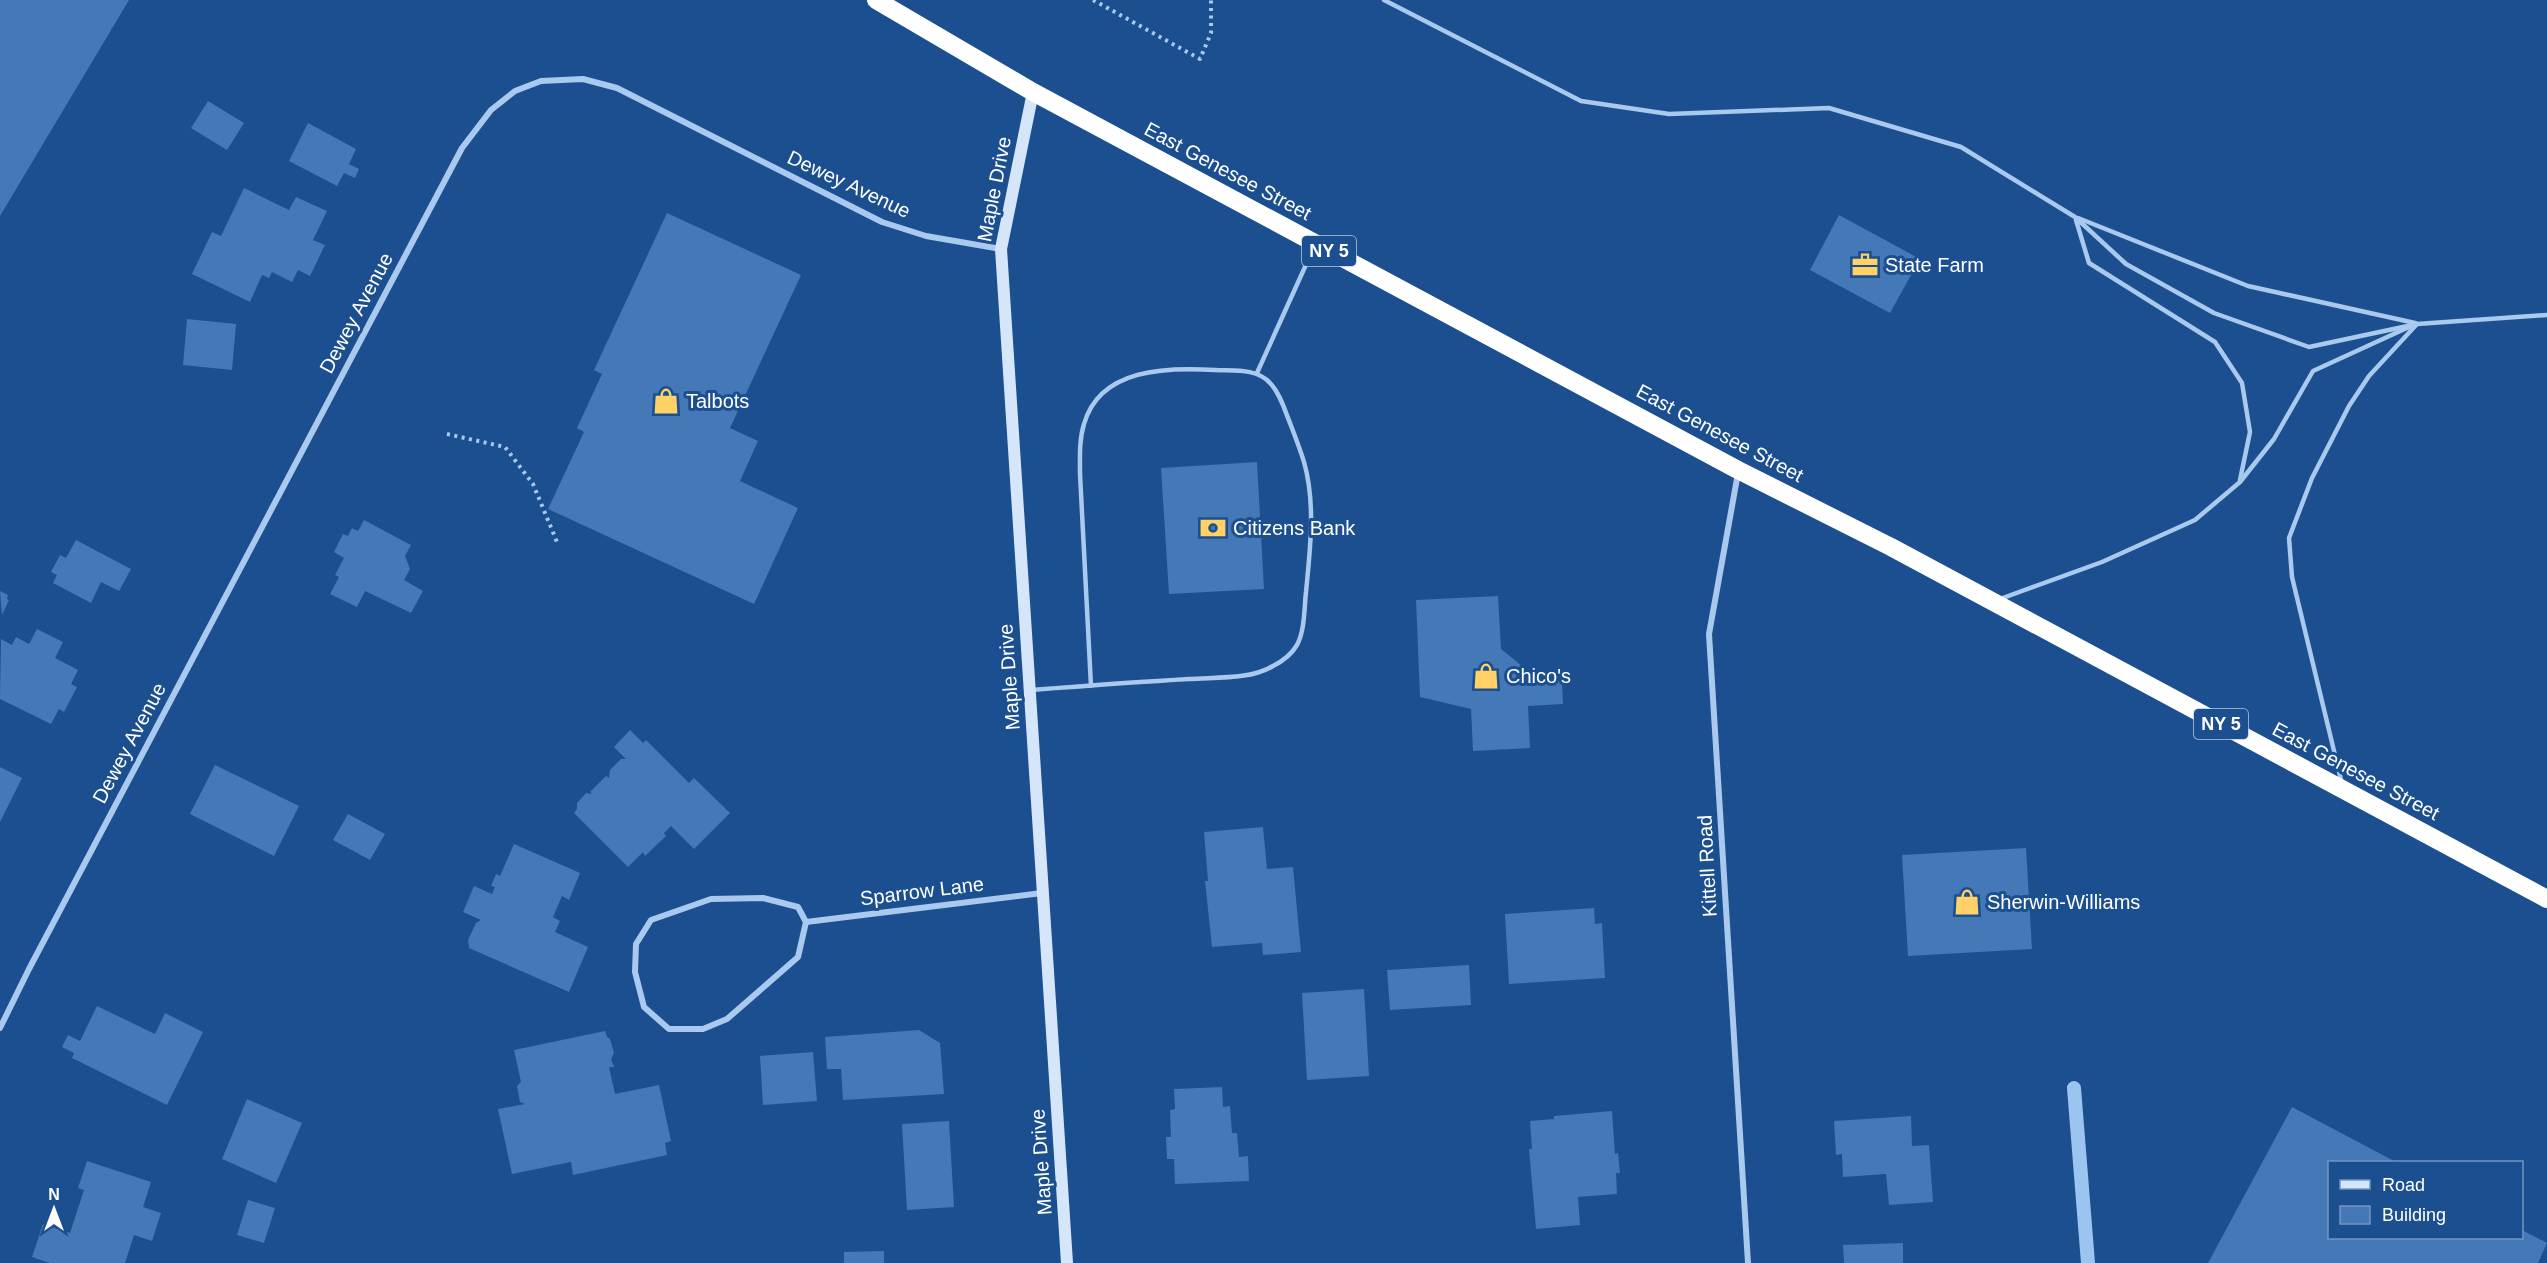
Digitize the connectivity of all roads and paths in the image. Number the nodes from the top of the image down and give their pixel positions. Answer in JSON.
{"nodes":[{"id":1,"x":876,"y":0,"type":"edge"},
{"id":2,"x":1094,"y":0,"type":"edge"},
{"id":3,"x":1211,"y":0,"type":"edge"},
{"id":4,"x":1384,"y":0,"type":"edge"},
{"id":5,"x":1033,"y":92,"type":"junction"},
{"id":6,"x":2075,"y":217,"type":"junction"},
{"id":7,"x":1316,"y":244,"type":"junction"},
{"id":8,"x":1001,"y":249,"type":"junction"},
{"id":9,"x":2547,"y":315,"type":"edge"},
{"id":10,"x":2417,"y":324,"type":"junction"},
{"id":11,"x":1257,"y":373,"type":"junction"},
{"id":12,"x":447,"y":434,"type":"dead end"},
{"id":13,"x":1738,"y":470,"type":"junction"},
{"id":14,"x":2240,"y":482,"type":"junction"},
{"id":15,"x":557,"y":542,"type":"dead end"},
{"id":16,"x":1993,"y":602,"type":"junction"},
{"id":17,"x":1091,"y":686,"type":"junction"},
{"id":18,"x":1029,"y":690,"type":"junction"},
{"id":19,"x":2343,"y":790,"type":"junction"},
{"id":20,"x":1042,"y":892,"type":"junction"},
{"id":21,"x":2547,"y":899,"type":"edge"},
{"id":22,"x":806,"y":922,"type":"junction"},
{"id":23,"x":0,"y":1028,"type":"edge"},
{"id":24,"x":1068,"y":1263,"type":"edge"},
{"id":25,"x":1748,"y":1263,"type":"edge"}],
"edges":[{"from":1,"to":5,"type":"highway","name":"East Genesee Street","number":"NY 5"},
{"from":2,"to":3,"type":"path"},
{"from":4,"to":6,"type":"lane"},
{"from":5,"to":7,"type":"highway","name":"East Genesee Street","number":"NY 5"},
{"from":5,"to":8,"type":"street","name":"Maple Drive"},
{"from":6,"to":10,"type":"lane"},
{"from":6,"to":10,"type":"lane"},
{"from":6,"to":14,"type":"lane"},
{"from":7,"to":11,"type":"lane"},
{"from":7,"to":13,"type":"highway","name":"East Genesee Street","number":"NY 5"},
{"from":8,"to":18,"type":"street","name":"Maple Drive"},
{"from":8,"to":23,"type":"street","name":"Dewey Avenue"},
{"from":9,"to":10,"type":"lane"},
{"from":10,"to":14,"type":"lane"},
{"from":10,"to":19,"type":"lane"},
{"from":11,"to":17,"type":"lane"},
{"from":11,"to":17,"type":"lane"},
{"from":12,"to":15,"type":"path"},
{"from":13,"to":16,"type":"highway","name":"East Genesee Street","number":"NY 5"},
{"from":13,"to":25,"type":"street","name":"Kittell Road"},
{"from":14,"to":16,"type":"lane"},
{"from":16,"to":19,"type":"highway","name":"East Genesee Street","number":"NY 5"},
{"from":17,"to":18,"type":"lane"},
{"from":18,"to":20,"type":"street","name":"Maple Drive"},
{"from":19,"to":21,"type":"highway","name":"East Genesee Street","number":"NY 5"},
{"from":20,"to":22,"type":"street","name":"Sparrow Lane"},
{"from":20,"to":24,"type":"street","name":"Maple Drive"},
{"from":22,"to":22,"type":"street"}]}
